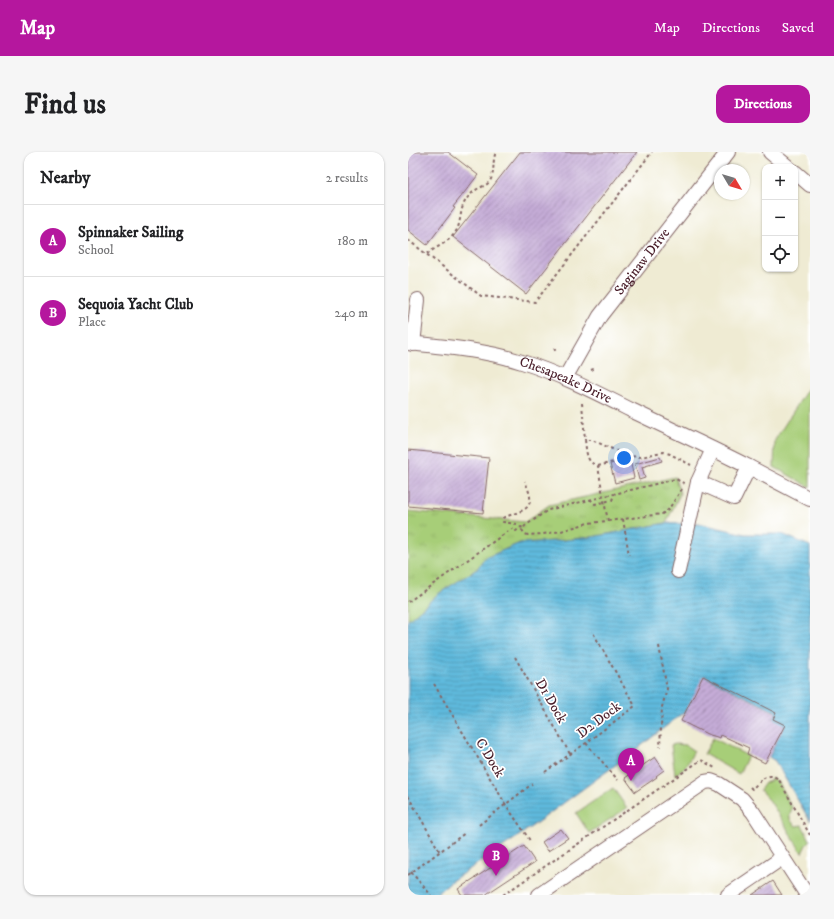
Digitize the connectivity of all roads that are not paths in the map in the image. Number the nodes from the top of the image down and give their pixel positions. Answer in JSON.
{"nodes":[{"id":1,"x":728,"y":152,"type":"edge"},
{"id":2,"x":770,"y":152,"type":"edge"},
{"id":3,"x":784,"y":164,"type":"edge"},
{"id":4,"x":798,"y":175,"type":"edge"},
{"id":5,"x":810,"y":185,"type":"edge"},
{"id":6,"x":418,"y":300,"type":"dead end"},
{"id":7,"x":410,"y":343,"type":"edge"},
{"id":8,"x":565,"y":378,"type":"junction"},
{"id":9,"x":713,"y":449,"type":"junction"},
{"id":10,"x":749,"y":467,"type":"junction"},
{"id":11,"x":698,"y":482,"type":"junction"},
{"id":12,"x":810,"y":499,"type":"edge"},
{"id":13,"x":678,"y":571,"type":"dead end"},
{"id":14,"x":782,"y":858,"type":"junction"},
{"id":15,"x":539,"y":895,"type":"edge"},
{"id":16,"x":728,"y":895,"type":"edge"},
{"id":17,"x":807,"y":895,"type":"edge"}],
"edges":[{"from":1,"to":8,"type":"street","name":"Saginaw Drive"},
{"from":2,"to":3,"type":"street"},
{"from":4,"to":5,"type":"street"},
{"from":6,"to":7,"type":"street"},
{"from":7,"to":8,"type":"street","name":"Chesapeake Drive"},
{"from":8,"to":9,"type":"street","name":"Chesapeake Drive"},
{"from":9,"to":10,"type":"street","name":"Chesapeake Drive"},
{"from":9,"to":11,"type":"street"},
{"from":10,"to":11,"type":"street"},
{"from":10,"to":12,"type":"street","name":"Chesapeake Drive"},
{"from":11,"to":13,"type":"street"},
{"from":14,"to":15,"type":"street"},
{"from":14,"to":16,"type":"street"},
{"from":14,"to":17,"type":"street"}]}
